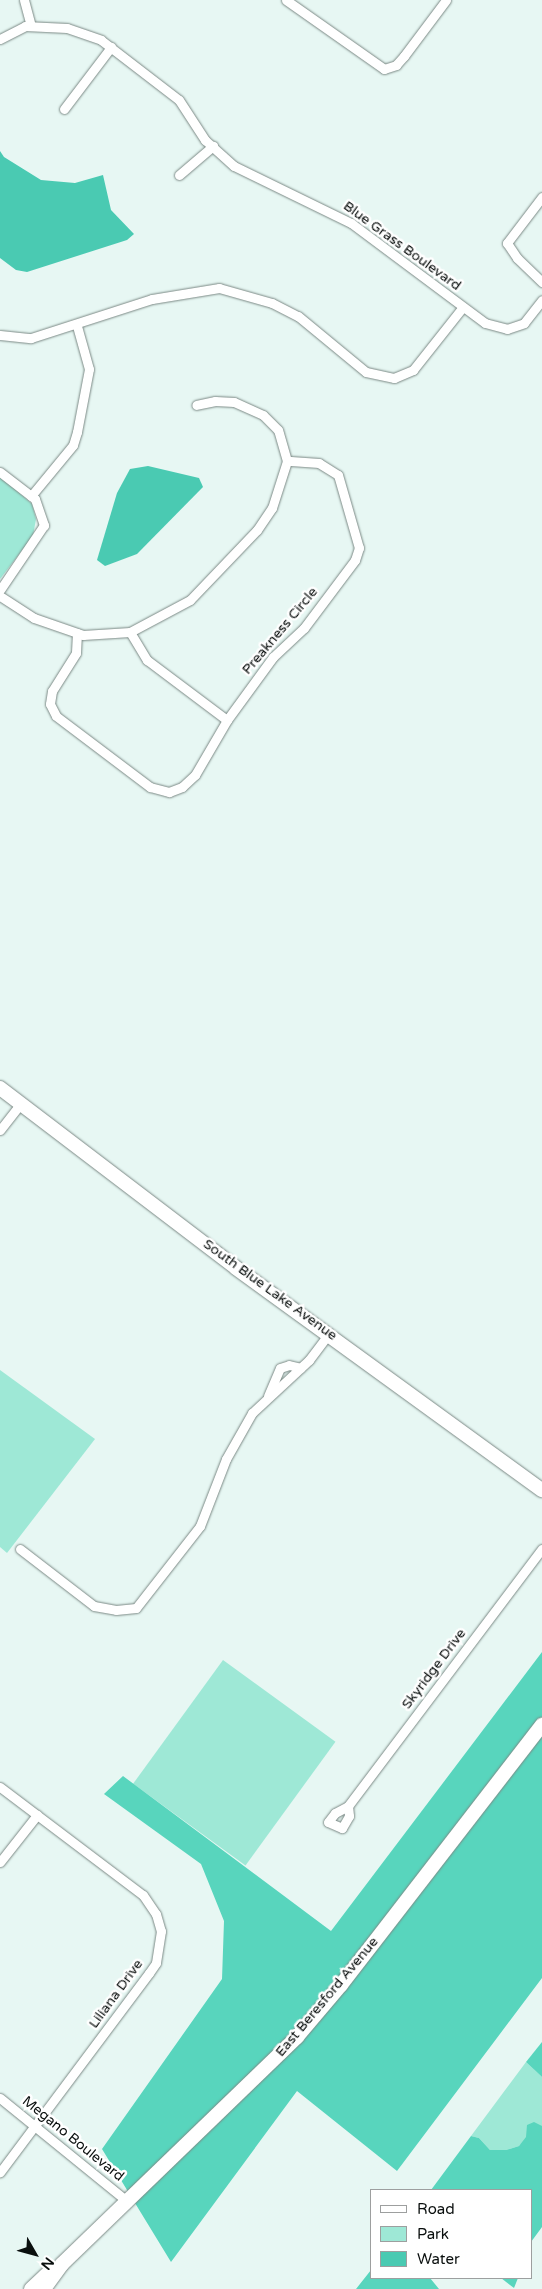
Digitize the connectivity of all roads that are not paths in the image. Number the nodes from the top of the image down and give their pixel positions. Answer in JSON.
{"nodes":[{"id":1,"x":24,"y":0,"type":"edge"},
{"id":2,"x":286,"y":0,"type":"edge"},
{"id":3,"x":446,"y":0,"type":"edge"},
{"id":4,"x":32,"y":26,"type":"junction"},
{"id":5,"x":0,"y":39,"type":"edge"},
{"id":6,"x":110,"y":47,"type":"junction"},
{"id":7,"x":64,"y":109,"type":"dead end"},
{"id":8,"x":213,"y":146,"type":"junction"},
{"id":9,"x":179,"y":174,"type":"dead end"},
{"id":10,"x":542,"y":197,"type":"edge"},
{"id":11,"x":542,"y":282,"type":"edge"},
{"id":12,"x":542,"y":300,"type":"edge"},
{"id":13,"x":463,"y":307,"type":"junction"},
{"id":14,"x":77,"y":326,"type":"junction"},
{"id":15,"x":0,"y":335,"type":"edge"},
{"id":16,"x":196,"y":405,"type":"dead end"},
{"id":17,"x":287,"y":461,"type":"junction"},
{"id":18,"x":0,"y":472,"type":"edge"},
{"id":19,"x":31,"y":496,"type":"junction"},
{"id":20,"x":0,"y":590,"type":"edge"},
{"id":21,"x":0,"y":596,"type":"edge"},
{"id":22,"x":130,"y":632,"type":"junction"},
{"id":23,"x":77,"y":633,"type":"junction"},
{"id":24,"x":226,"y":720,"type":"junction"},
{"id":25,"x":0,"y":1088,"type":"edge"},
{"id":26,"x":21,"y":1104,"type":"junction"},
{"id":27,"x":0,"y":1130,"type":"edge"},
{"id":28,"x":329,"y":1333,"type":"junction"},
{"id":29,"x":301,"y":1368,"type":"junction"},
{"id":30,"x":268,"y":1396,"type":"junction"},
{"id":31,"x":542,"y":1490,"type":"edge"},
{"id":32,"x":20,"y":1549,"type":"dead end"},
{"id":33,"x":542,"y":1549,"type":"edge"},
{"id":34,"x":542,"y":1725,"type":"edge"},
{"id":35,"x":0,"y":1787,"type":"edge"},
{"id":36,"x":348,"y":1806,"type":"dead end"},
{"id":37,"x":37,"y":1815,"type":"junction"},
{"id":38,"x":0,"y":1862,"type":"edge"},
{"id":39,"x":0,"y":2098,"type":"edge"},
{"id":40,"x":35,"y":2125,"type":"junction"},
{"id":41,"x":0,"y":2172,"type":"edge"},
{"id":42,"x":128,"y":2202,"type":"junction"},
{"id":43,"x":62,"y":2264,"type":"junction"},
{"id":44,"x":31,"y":2289,"type":"edge"},
{"id":45,"x":44,"y":2289,"type":"edge"}],
"edges":[{"from":1,"to":4,"type":"street"},
{"from":2,"to":3,"type":"street"},
{"from":4,"to":5,"type":"street","name":"Blue Grass Boulevard"},
{"from":4,"to":6,"type":"street","name":"Blue Grass Boulevard"},
{"from":6,"to":7,"type":"street"},
{"from":6,"to":8,"type":"street","name":"Blue Grass Boulevard"},
{"from":8,"to":9,"type":"street"},
{"from":8,"to":13,"type":"street","name":"Blue Grass Boulevard"},
{"from":10,"to":11,"type":"street"},
{"from":12,"to":13,"type":"street","name":"Blue Grass Boulevard"},
{"from":13,"to":14,"type":"street","name":"Blue Grass Boulevard"},
{"from":14,"to":15,"type":"street","name":"Blue Grass Boulevard"},
{"from":14,"to":19,"type":"street"},
{"from":16,"to":17,"type":"street"},
{"from":17,"to":22,"type":"street"},
{"from":17,"to":24,"type":"street","name":"Preakness Circle"},
{"from":18,"to":19,"type":"street"},
{"from":19,"to":20,"type":"street"},
{"from":21,"to":23,"type":"street"},
{"from":22,"to":23,"type":"street"},
{"from":22,"to":24,"type":"street"},
{"from":23,"to":24,"type":"street","name":"Preakness Circle"},
{"from":25,"to":26,"type":"street","name":"South Blue Lake Avenue"},
{"from":26,"to":27,"type":"street"},
{"from":26,"to":28,"type":"street","name":"South Blue Lake Avenue"},
{"from":28,"to":29,"type":"street"},
{"from":28,"to":31,"type":"street","name":"South Blue Lake Avenue"},
{"from":29,"to":30,"type":"street"},
{"from":29,"to":30,"type":"street"},
{"from":30,"to":32,"type":"street"},
{"from":33,"to":36,"type":"street","name":"Skyridge Drive"},
{"from":34,"to":42,"type":"street","name":"East Beresford Avenue"},
{"from":35,"to":37,"type":"street","name":"Liliana Drive"},
{"from":37,"to":38,"type":"street"},
{"from":37,"to":40,"type":"street","name":"Liliana Drive"},
{"from":39,"to":40,"type":"street","name":"Megano Boulevard"},
{"from":40,"to":41,"type":"street","name":"Liliana Drive"},
{"from":40,"to":42,"type":"street","name":"Megano Boulevard"},
{"from":42,"to":43,"type":"street","name":"East Beresford Avenue"},
{"from":43,"to":44,"type":"street","name":"East Beresford Avenue"},
{"from":43,"to":45,"type":"street","name":"East Beresford Avenue"}]}
